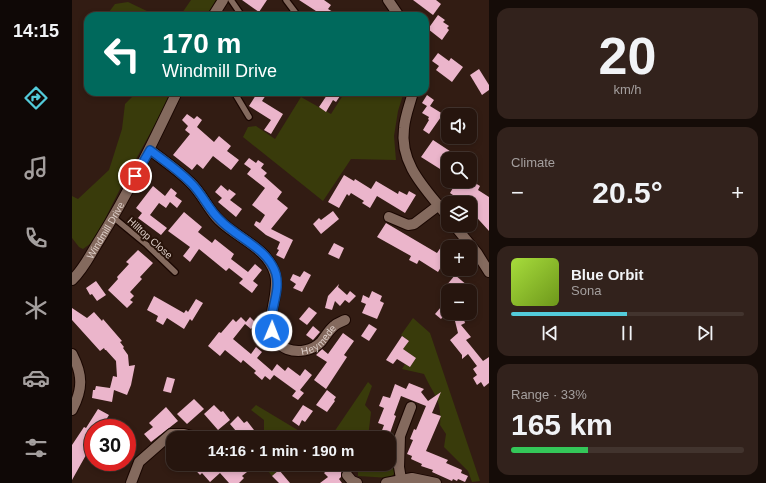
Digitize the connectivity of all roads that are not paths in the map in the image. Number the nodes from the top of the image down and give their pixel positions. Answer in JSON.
{"nodes":[{"id":1,"x":223,"y":0,"type":"edge"},
{"id":2,"x":231,"y":0,"type":"edge"},
{"id":3,"x":286,"y":0,"type":"edge"},
{"id":4,"x":388,"y":0,"type":"edge"},
{"id":5,"x":216,"y":12,"type":"edge"},
{"id":6,"x":239,"y":12,"type":"edge"},
{"id":7,"x":295,"y":12,"type":"edge"},
{"id":8,"x":396,"y":12,"type":"edge"},
{"id":9,"x":175,"y":96,"type":"edge"},
{"id":10,"x":236,"y":96,"type":"edge"},
{"id":11,"x":412,"y":96,"type":"edge"},
{"id":12,"x":248,"y":116,"type":"dead end"},
{"id":13,"x":150,"y":150,"type":"junction"},
{"id":14,"x":439,"y":205,"type":"junction"},
{"id":15,"x":441,"y":208,"type":"edge"},
{"id":16,"x":113,"y":217,"type":"junction"},
{"id":17,"x":389,"y":217,"type":"dead end"},
{"id":18,"x":460,"y":232,"type":"edge"},
{"id":19,"x":175,"y":272,"type":"dead end"},
{"id":20,"x":489,"y":272,"type":"edge"},
{"id":21,"x":72,"y":280,"type":"edge"},
{"id":22,"x":345,"y":320,"type":"dead end"},
{"id":23,"x":72,"y":354,"type":"edge"},
{"id":24,"x":411,"y":407,"type":"dead end"},
{"id":25,"x":72,"y":410,"type":"edge"},
{"id":26,"x":166,"y":438,"type":"edge"},
{"id":27,"x":347,"y":475,"type":"dead end"},
{"id":28,"x":401,"y":479,"type":"junction"},
{"id":29,"x":131,"y":483,"type":"edge"},
{"id":30,"x":357,"y":483,"type":"edge"},
{"id":31,"x":386,"y":483,"type":"edge"},
{"id":32,"x":436,"y":483,"type":"edge"}],
"edges":[{"from":1,"to":5,"type":"street"},
{"from":2,"to":6,"type":"lane"},
{"from":3,"to":7,"type":"lane"},
{"from":4,"to":8,"type":"street"},
{"from":9,"to":13,"type":"street","name":"Windmill Drive"},
{"from":10,"to":12,"type":"lane"},
{"from":11,"to":14,"type":"street"},
{"from":13,"to":16,"type":"street","name":"Windmill Drive"},
{"from":13,"to":22,"type":"street","name":"Heymede"},
{"from":14,"to":15,"type":"street"},
{"from":14,"to":17,"type":"street"},
{"from":16,"to":19,"type":"lane","name":"Hilltop Close"},
{"from":16,"to":21,"type":"street","name":"Windmill Drive"},
{"from":18,"to":20,"type":"street"},
{"from":23,"to":25,"type":"street"},
{"from":24,"to":28,"type":"street"},
{"from":26,"to":29,"type":"street"},
{"from":27,"to":30,"type":"street"},
{"from":28,"to":31,"type":"street"},
{"from":28,"to":32,"type":"street"}]}
